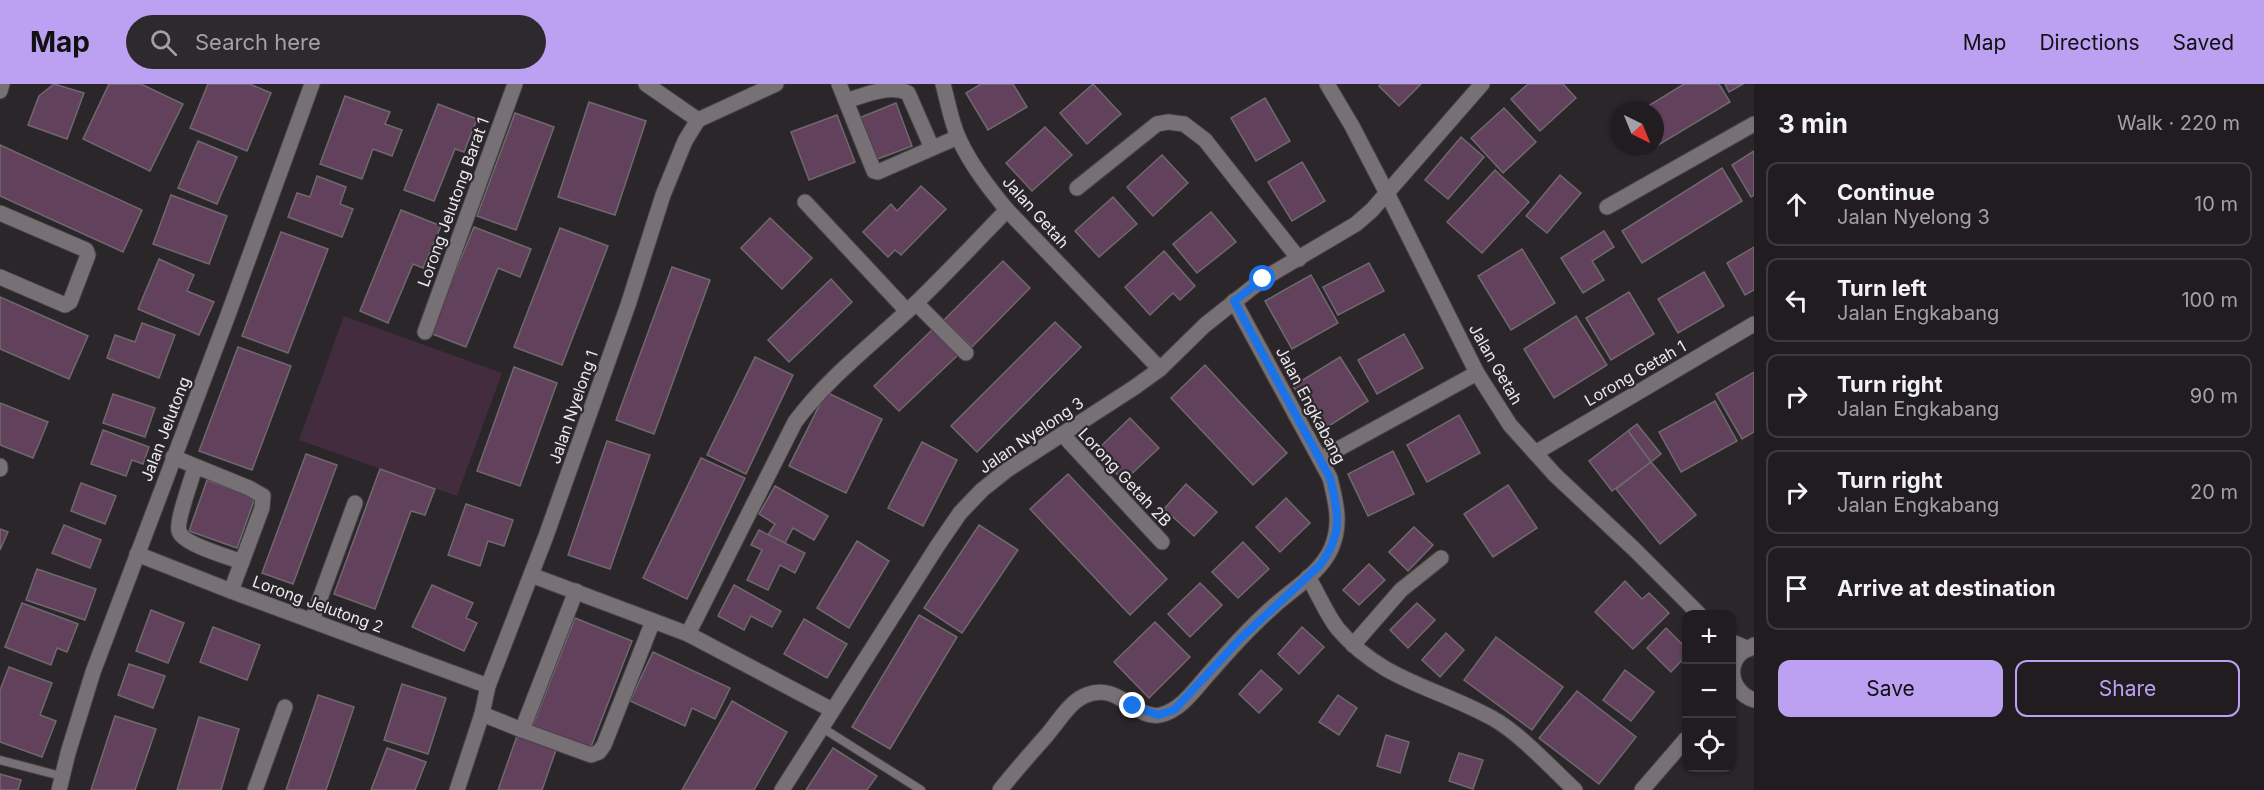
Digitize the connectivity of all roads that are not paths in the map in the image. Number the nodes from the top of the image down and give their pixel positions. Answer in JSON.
{"nodes":[{"id":1,"x":2,"y":84,"type":"edge"},
{"id":2,"x":312,"y":84,"type":"edge"},
{"id":3,"x":515,"y":84,"type":"edge"},
{"id":4,"x":646,"y":84,"type":"edge"},
{"id":5,"x":776,"y":84,"type":"edge"},
{"id":6,"x":839,"y":84,"type":"edge"},
{"id":7,"x":943,"y":84,"type":"edge"},
{"id":8,"x":1327,"y":84,"type":"edge"},
{"id":9,"x":1482,"y":84,"type":"edge"},
{"id":10,"x":0,"y":91,"type":"edge"},
{"id":11,"x":846,"y":101,"type":"junction"},
{"id":12,"x":698,"y":120,"type":"junction"},
{"id":13,"x":1754,"y":124,"type":"edge"},
{"id":14,"x":958,"y":137,"type":"junction"},
{"id":15,"x":932,"y":148,"type":"junction"},
{"id":16,"x":1077,"y":188,"type":"dead end"},
{"id":17,"x":1386,"y":193,"type":"junction"},
{"id":18,"x":805,"y":202,"type":"dead end"},
{"id":19,"x":1607,"y":207,"type":"dead end"},
{"id":20,"x":1007,"y":210,"type":"junction"},
{"id":21,"x":0,"y":213,"type":"edge"},
{"id":22,"x":1299,"y":259,"type":"junction"},
{"id":23,"x":0,"y":277,"type":"edge"},
{"id":24,"x":1234,"y":301,"type":"junction"},
{"id":25,"x":911,"y":307,"type":"junction"},
{"id":26,"x":1754,"y":324,"type":"edge"},
{"id":27,"x":425,"y":332,"type":"dead end"},
{"id":28,"x":966,"y":353,"type":"dead end"},
{"id":29,"x":1160,"y":369,"type":"junction"},
{"id":30,"x":1477,"y":373,"type":"junction"},
{"id":31,"x":1063,"y":435,"type":"junction"},
{"id":32,"x":1535,"y":453,"type":"junction"},
{"id":33,"x":173,"y":457,"type":"junction"},
{"id":34,"x":1320,"y":459,"type":"junction"},
{"id":35,"x":195,"y":467,"type":"junction"},
{"id":36,"x":355,"y":503,"type":"dead end"},
{"id":37,"x":1162,"y":542,"type":"dead end"},
{"id":38,"x":136,"y":554,"type":"junction"},
{"id":39,"x":1441,"y":558,"type":"dead end"},
{"id":40,"x":242,"y":561,"type":"junction"},
{"id":41,"x":531,"y":575,"type":"junction"},
{"id":42,"x":1308,"y":577,"type":"junction"},
{"id":43,"x":231,"y":591,"type":"junction"},
{"id":44,"x":576,"y":591,"type":"junction"},
{"id":45,"x":1693,"y":610,"type":"edge"},
{"id":46,"x":312,"y":620,"type":"junction"},
{"id":47,"x":652,"y":621,"type":"junction"},
{"id":48,"x":688,"y":634,"type":"junction"},
{"id":49,"x":1736,"y":643,"type":"edge"},
{"id":50,"x":1353,"y":645,"type":"junction"},
{"id":51,"x":1752,"y":647,"type":"edge"},
{"id":52,"x":1735,"y":664,"type":"edge"},
{"id":53,"x":1736,"y":684,"type":"edge"},
{"id":54,"x":488,"y":686,"type":"junction"},
{"id":55,"x":1754,"y":700,"type":"edge"},
{"id":56,"x":1736,"y":702,"type":"edge"},
{"id":57,"x":285,"y":707,"type":"dead end"},
{"id":58,"x":832,"y":710,"type":"junction"},
{"id":59,"x":482,"y":714,"type":"junction"},
{"id":60,"x":821,"y":727,"type":"junction"},
{"id":61,"x":522,"y":730,"type":"junction"},
{"id":62,"x":1682,"y":744,"type":"edge"},
{"id":63,"x":0,"y":760,"type":"edge"},
{"id":64,"x":60,"y":783,"type":"edge"},
{"id":65,"x":255,"y":790,"type":"edge"},
{"id":66,"x":457,"y":790,"type":"edge"},
{"id":67,"x":782,"y":790,"type":"edge"},
{"id":68,"x":921,"y":790,"type":"edge"},
{"id":69,"x":1000,"y":790,"type":"edge"},
{"id":70,"x":1575,"y":790,"type":"edge"},
{"id":71,"x":1642,"y":790,"type":"edge"}],
"edges":[{"from":1,"to":10,"type":"street"},
{"from":2,"to":33,"type":"street","name":"Jalan Jelutong"},
{"from":3,"to":27,"type":"street","name":"Lorong Jelutong Barat 1"},
{"from":4,"to":12,"type":"street"},
{"from":5,"to":12,"type":"street"},
{"from":6,"to":11,"type":"street"},
{"from":7,"to":14,"type":"street","name":"Jalan Getah"},
{"from":8,"to":17,"type":"street","name":"Jalan Getah"},
{"from":9,"to":17,"type":"street","name":"Jalan Nyelong 3"},
{"from":11,"to":15,"type":"street"},
{"from":11,"to":15,"type":"street"},
{"from":12,"to":41,"type":"street","name":"Jalan Nyelong 1"},
{"from":13,"to":19,"type":"street"},
{"from":14,"to":15,"type":"street"},
{"from":14,"to":20,"type":"street","name":"Jalan Getah"},
{"from":16,"to":22,"type":"street"},
{"from":17,"to":22,"type":"street","name":"Jalan Nyelong 3"},
{"from":17,"to":30,"type":"street","name":"Jalan Getah"},
{"from":18,"to":25,"type":"street"},
{"from":20,"to":25,"type":"street"},
{"from":20,"to":29,"type":"street","name":"Jalan Getah"},
{"from":21,"to":23,"type":"street"},
{"from":22,"to":24,"type":"street","name":"Jalan Nyelong 3"},
{"from":24,"to":29,"type":"street","name":"Jalan Nyelong 3"},
{"from":24,"to":34,"type":"street","name":"Jalan Engkabang"},
{"from":25,"to":28,"type":"street"},
{"from":25,"to":48,"type":"street"},
{"from":26,"to":32,"type":"street","name":"Lorong Getah 1"},
{"from":29,"to":31,"type":"street","name":"Jalan Nyelong 3"},
{"from":30,"to":32,"type":"street","name":"Jalan Getah"},
{"from":30,"to":34,"type":"street"},
{"from":31,"to":37,"type":"street","name":"Lorong Getah 2B"},
{"from":31,"to":58,"type":"street","name":"Jalan Nyelong 3"},
{"from":32,"to":45,"type":"street","name":"Jalan Getah"},
{"from":33,"to":35,"type":"street"},
{"from":33,"to":38,"type":"street","name":"Jalan Jelutong"},
{"from":34,"to":42,"type":"street","name":"Jalan Engkabang"},
{"from":35,"to":40,"type":"street"},
{"from":35,"to":40,"type":"street"},
{"from":36,"to":46,"type":"street"},
{"from":38,"to":43,"type":"street","name":"Lorong Jelutong 2"},
{"from":38,"to":64,"type":"street","name":"Jalan Jelutong"},
{"from":39,"to":50,"type":"street"},
{"from":40,"to":43,"type":"street"},
{"from":41,"to":44,"type":"street"},
{"from":41,"to":54,"type":"street","name":"Jalan Nyelong 1"},
{"from":42,"to":50,"type":"street"},
{"from":42,"to":69,"type":"street","name":"Jalan Engkabang"},
{"from":43,"to":46,"type":"street","name":"Lorong Jelutong 2"},
{"from":44,"to":47,"type":"street"},
{"from":44,"to":61,"type":"street"},
{"from":46,"to":54,"type":"street","name":"Lorong Jelutong 2"},
{"from":47,"to":48,"type":"street"},
{"from":47,"to":61,"type":"street"},
{"from":48,"to":58,"type":"street"},
{"from":49,"to":51,"type":"street"},
{"from":50,"to":70,"type":"street"},
{"from":51,"to":52,"type":"street"},
{"from":53,"to":55,"type":"street"},
{"from":54,"to":59,"type":"street","name":"Jalan Nyelong 1"},
{"from":55,"to":56,"type":"street"},
{"from":57,"to":65,"type":"street"},
{"from":58,"to":60,"type":"street","name":"Jalan Nyelong 3"},
{"from":59,"to":61,"type":"street"},
{"from":59,"to":66,"type":"street","name":"Jalan Nyelong 1"},
{"from":60,"to":67,"type":"street","name":"Jalan Nyelong 3"},
{"from":60,"to":68,"type":"lane"},
{"from":62,"to":71,"type":"street"},
{"from":63,"to":64,"type":"lane"}]}
